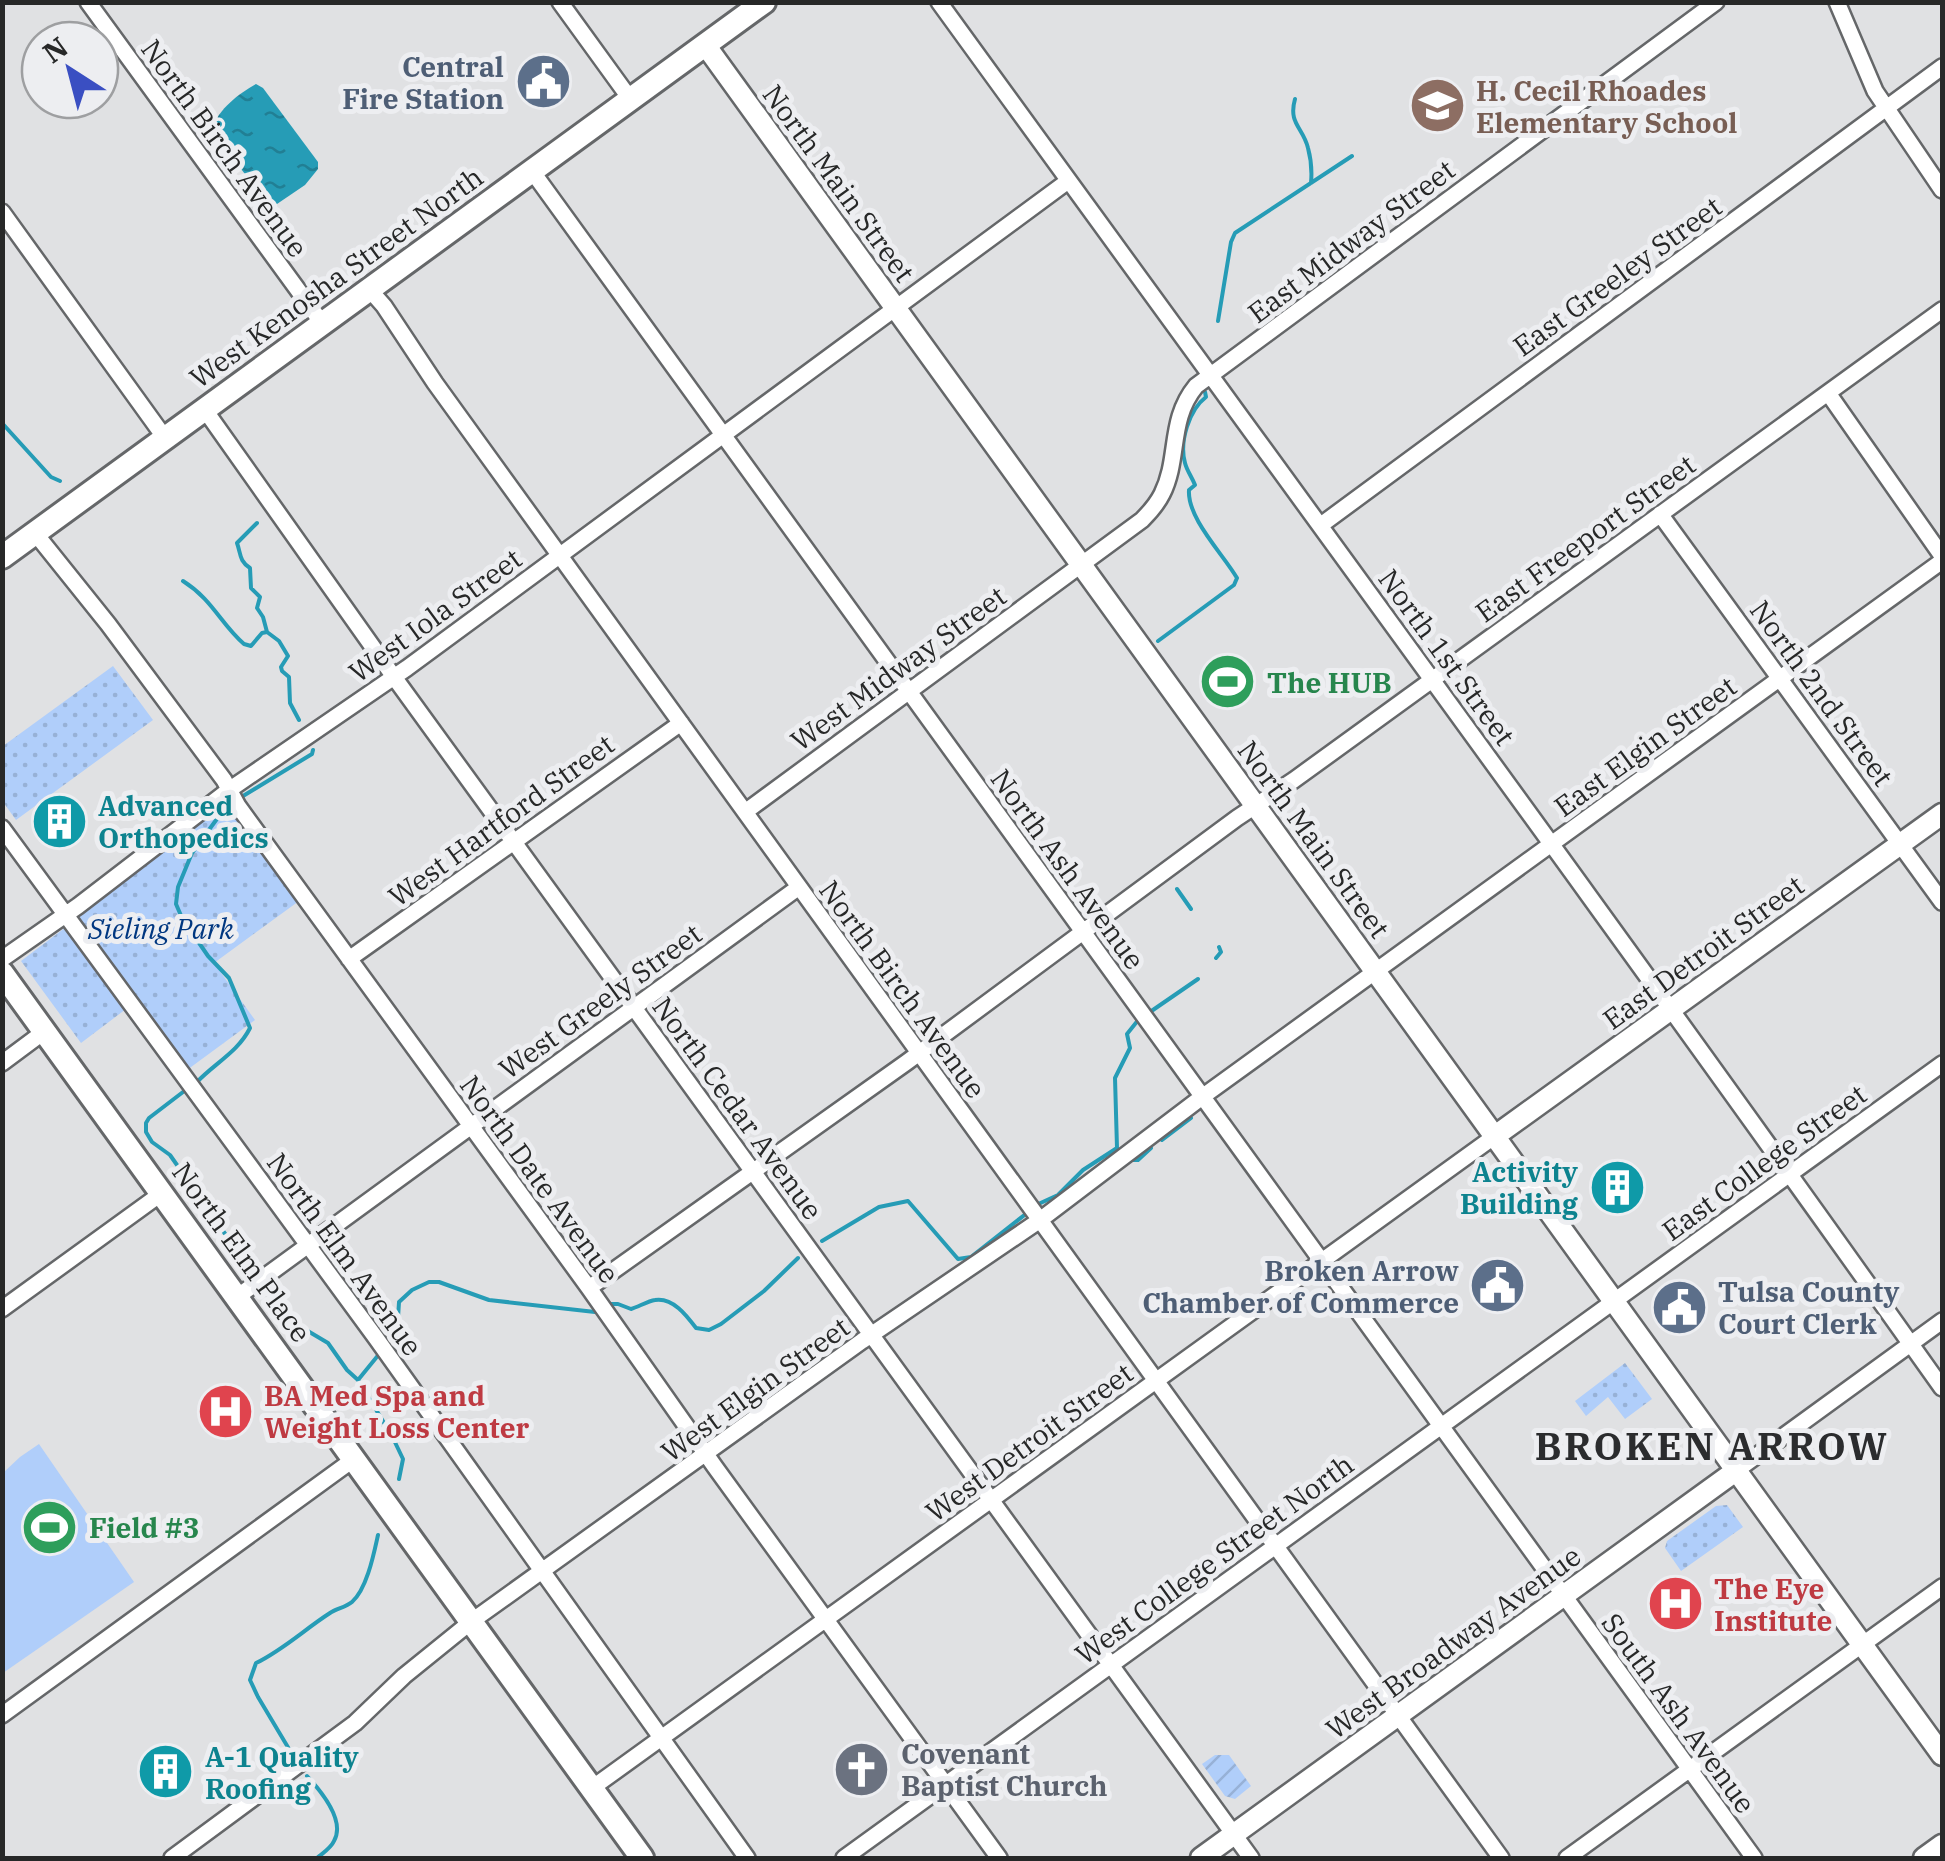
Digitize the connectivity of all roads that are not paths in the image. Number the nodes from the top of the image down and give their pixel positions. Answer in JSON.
{"nodes":[{"id":1,"x":88,"y":2,"type":"edge"},
{"id":2,"x":560,"y":2,"type":"edge"},
{"id":3,"x":764,"y":2,"type":"edge"},
{"id":4,"x":939,"y":2,"type":"edge"},
{"id":5,"x":1716,"y":2,"type":"edge"},
{"id":6,"x":1837,"y":2,"type":"edge"},
{"id":7,"x":706,"y":46,"type":"junction"},
{"id":8,"x":1942,"y":67,"type":"edge"},
{"id":9,"x":631,"y":100,"type":"junction"},
{"id":10,"x":1886,"y":109,"type":"junction"},
{"id":11,"x":532,"y":171,"type":"junction"},
{"id":12,"x":1068,"y":181,"type":"junction"},
{"id":13,"x":1942,"y":190,"type":"edge"},
{"id":14,"x":2,"y":212,"type":"edge"},
{"id":15,"x":369,"y":290,"type":"junction"},
{"id":16,"x":896,"y":309,"type":"junction"},
{"id":17,"x":1942,"y":310,"type":"edge"},
{"id":18,"x":322,"y":323,"type":"junction"},
{"id":19,"x":1210,"y":376,"type":"junction"},
{"id":20,"x":1828,"y":393,"type":"junction"},
{"id":21,"x":205,"y":410,"type":"junction"},
{"id":22,"x":723,"y":435,"type":"junction"},
{"id":23,"x":166,"y":438,"type":"junction"},
{"id":24,"x":1660,"y":514,"type":"junction"},
{"id":25,"x":1321,"y":525,"type":"junction"},
{"id":26,"x":35,"y":533,"type":"junction"},
{"id":27,"x":560,"y":555,"type":"junction"},
{"id":28,"x":2,"y":557,"type":"edge"},
{"id":29,"x":1942,"y":558,"type":"edge"},
{"id":30,"x":1082,"y":566,"type":"junction"},
{"id":31,"x":394,"y":676,"type":"junction"},
{"id":32,"x":1780,"y":678,"type":"junction"},
{"id":33,"x":1432,"y":679,"type":"junction"},
{"id":34,"x":909,"y":691,"type":"junction"},
{"id":35,"x":682,"y":723,"type":"junction"},
{"id":36,"x":228,"y":790,"type":"junction"},
{"id":37,"x":1256,"y":806,"type":"junction"},
{"id":38,"x":744,"y":812,"type":"junction"},
{"id":39,"x":1942,"y":814,"type":"edge"},
{"id":40,"x":2,"y":828,"type":"edge"},
{"id":41,"x":514,"y":840,"type":"junction"},
{"id":42,"x":1901,"y":844,"type":"junction"},
{"id":43,"x":1552,"y":845,"type":"junction"},
{"id":44,"x":799,"y":887,"type":"junction"},
{"id":45,"x":1942,"y":902,"type":"edge"},
{"id":46,"x":66,"y":914,"type":"junction"},
{"id":47,"x":1083,"y":933,"type":"junction"},
{"id":48,"x":350,"y":959,"type":"junction"},
{"id":49,"x":2,"y":960,"type":"edge"},
{"id":50,"x":1376,"y":972,"type":"junction"},
{"id":51,"x":2,"y":973,"type":"edge"},
{"id":52,"x":634,"y":1007,"type":"junction"},
{"id":53,"x":1670,"y":1009,"type":"junction"},
{"id":54,"x":45,"y":1031,"type":"junction"},
{"id":55,"x":918,"y":1054,"type":"junction"},
{"id":56,"x":2,"y":1063,"type":"edge"},
{"id":57,"x":1942,"y":1064,"type":"edge"},
{"id":58,"x":1202,"y":1097,"type":"junction"},
{"id":59,"x":470,"y":1126,"type":"junction"},
{"id":60,"x":1495,"y":1136,"type":"junction"},
{"id":61,"x":752,"y":1171,"type":"junction"},
{"id":62,"x":1789,"y":1176,"type":"junction"},
{"id":63,"x":162,"y":1192,"type":"junction"},
{"id":64,"x":1033,"y":1212,"type":"junction"},
{"id":65,"x":308,"y":1245,"type":"junction"},
{"id":66,"x":1321,"y":1262,"type":"junction"},
{"id":67,"x":589,"y":1288,"type":"junction"},
{"id":68,"x":237,"y":1297,"type":"junction"},
{"id":69,"x":1615,"y":1301,"type":"junction"},
{"id":70,"x":2,"y":1309,"type":"edge"},
{"id":71,"x":1942,"y":1321,"type":"edge"},
{"id":72,"x":872,"y":1334,"type":"junction"},
{"id":73,"x":1911,"y":1343,"type":"junction"},
{"id":74,"x":1156,"y":1381,"type":"junction"},
{"id":75,"x":1942,"y":1388,"type":"edge"},
{"id":76,"x":1440,"y":1426,"type":"junction"},
{"id":77,"x":707,"y":1454,"type":"junction"},
{"id":78,"x":354,"y":1459,"type":"junction"},
{"id":79,"x":1738,"y":1470,"type":"junction"},
{"id":80,"x":991,"y":1500,"type":"junction"},
{"id":81,"x":1276,"y":1546,"type":"junction"},
{"id":82,"x":541,"y":1572,"type":"junction"},
{"id":83,"x":1942,"y":1587,"type":"edge"},
{"id":84,"x":1564,"y":1596,"type":"junction"},
{"id":85,"x":472,"y":1621,"type":"junction"},
{"id":86,"x":826,"y":1621,"type":"junction"},
{"id":87,"x":1863,"y":1644,"type":"junction"},
{"id":88,"x":1110,"y":1665,"type":"junction"},
{"id":89,"x":2,"y":1715,"type":"edge"},
{"id":90,"x":1399,"y":1715,"type":"junction"},
{"id":91,"x":661,"y":1740,"type":"junction"},
{"id":92,"x":1942,"y":1755,"type":"edge"},
{"id":93,"x":1690,"y":1770,"type":"junction"},
{"id":94,"x":944,"y":1785,"type":"junction"},
{"id":95,"x":592,"y":1788,"type":"junction"},
{"id":96,"x":1234,"y":1834,"type":"junction"},
{"id":97,"x":1942,"y":1845,"type":"edge"},
{"id":98,"x":172,"y":1858,"type":"edge"},
{"id":99,"x":642,"y":1858,"type":"edge"},
{"id":100,"x":747,"y":1858,"type":"edge"},
{"id":101,"x":844,"y":1858,"type":"edge"},
{"id":102,"x":999,"y":1858,"type":"edge"},
{"id":103,"x":1200,"y":1858,"type":"edge"},
{"id":104,"x":1252,"y":1858,"type":"edge"},
{"id":105,"x":1501,"y":1858,"type":"edge"},
{"id":106,"x":1567,"y":1858,"type":"edge"},
{"id":107,"x":1754,"y":1858,"type":"edge"},
{"id":108,"x":1924,"y":1858,"type":"edge"}],
"edges":[{"from":1,"to":18,"type":"street","name":"North Birch Avenue"},
{"from":2,"to":9,"type":"street"},
{"from":3,"to":7,"type":"main road","name":"West Kenosha Street North"},
{"from":4,"to":12,"type":"street","name":"North 1st Street"},
{"from":5,"to":19,"type":"street","name":"East Midway Street"},
{"from":6,"to":10,"type":"street"},
{"from":7,"to":9,"type":"main road","name":"West Kenosha Street North"},
{"from":7,"to":16,"type":"main road","name":"North Main Street"},
{"from":8,"to":10,"type":"street","name":"East Greeley Street"},
{"from":9,"to":11,"type":"main road","name":"West Kenosha Street North"},
{"from":10,"to":13,"type":"street"},
{"from":10,"to":25,"type":"street","name":"East Greeley Street"},
{"from":11,"to":15,"type":"main road","name":"West Kenosha Street North"},
{"from":11,"to":22,"type":"street","name":"North Ash Avenue"},
{"from":12,"to":16,"type":"street","name":"West Iola Street"},
{"from":12,"to":19,"type":"street","name":"North 1st Street"},
{"from":14,"to":23,"type":"street"},
{"from":15,"to":18,"type":"main road","name":"West Kenosha Street North"},
{"from":15,"to":27,"type":"street","name":"North Birch Avenue"},
{"from":16,"to":22,"type":"street","name":"West Iola Street"},
{"from":16,"to":30,"type":"main road","name":"North Main Street"},
{"from":17,"to":20,"type":"street","name":"East Freeport Street"},
{"from":18,"to":21,"type":"main road","name":"West Kenosha Street North"},
{"from":19,"to":25,"type":"street","name":"North 1st Street"},
{"from":19,"to":30,"type":"street","name":"East Midway Street"},
{"from":20,"to":24,"type":"street","name":"East Freeport Street"},
{"from":20,"to":29,"type":"street"},
{"from":21,"to":23,"type":"main road","name":"West Kenosha Street North"},
{"from":21,"to":31,"type":"street","name":"North Cedar Avenue"},
{"from":22,"to":27,"type":"street","name":"West Iola Street"},
{"from":22,"to":34,"type":"street","name":"North Ash Avenue"},
{"from":23,"to":26,"type":"main road","name":"West Kenosha Street North"},
{"from":24,"to":32,"type":"street","name":"North 2nd Street"},
{"from":24,"to":33,"type":"street","name":"East Freeport Street"},
{"from":25,"to":33,"type":"street","name":"North 1st Street"},
{"from":26,"to":28,"type":"main road","name":"West Kenosha Street North"},
{"from":26,"to":36,"type":"street","name":"North Date Avenue"},
{"from":27,"to":31,"type":"street","name":"West Iola Street"},
{"from":27,"to":35,"type":"street","name":"North Birch Avenue"},
{"from":29,"to":32,"type":"street","name":"East Elgin Street"},
{"from":30,"to":34,"type":"street","name":"West Midway Street"},
{"from":30,"to":37,"type":"main road","name":"North Main Street"},
{"from":31,"to":36,"type":"street","name":"West Iola Street"},
{"from":31,"to":41,"type":"street","name":"North Cedar Avenue"},
{"from":32,"to":42,"type":"street","name":"North 2nd Street"},
{"from":32,"to":43,"type":"street","name":"East Elgin Street"},
{"from":33,"to":37,"type":"street","name":"East Freeport Street"},
{"from":33,"to":43,"type":"street","name":"North 1st Street"},
{"from":34,"to":38,"type":"street","name":"West Midway Street"},
{"from":34,"to":47,"type":"street","name":"North Ash Avenue"},
{"from":35,"to":38,"type":"street","name":"North Birch Avenue"},
{"from":35,"to":41,"type":"street","name":"West Hartford Street"},
{"from":36,"to":46,"type":"street","name":"West Iola Street"},
{"from":36,"to":48,"type":"street","name":"North Date Avenue"},
{"from":37,"to":47,"type":"street","name":"East Freeport Street"},
{"from":37,"to":50,"type":"main road","name":"North Main Street"},
{"from":38,"to":44,"type":"street","name":"North Birch Avenue"},
{"from":39,"to":42,"type":"main road","name":"East Detroit Street"},
{"from":40,"to":46,"type":"street","name":"North Elm Avenue"},
{"from":41,"to":48,"type":"street","name":"West Hartford Street"},
{"from":41,"to":52,"type":"street","name":"North Cedar Avenue"},
{"from":42,"to":45,"type":"street","name":"North 2nd Street"},
{"from":42,"to":53,"type":"main road","name":"East Detroit Street"},
{"from":43,"to":50,"type":"street","name":"East Elgin Street"},
{"from":43,"to":53,"type":"street","name":"North 1st Street"},
{"from":44,"to":52,"type":"street","name":"West Greely Street"},
{"from":44,"to":55,"type":"street","name":"North Birch Avenue"},
{"from":46,"to":49,"type":"street","name":"West Iola Street"},
{"from":46,"to":65,"type":"street","name":"North Elm Avenue"},
{"from":47,"to":55,"type":"street","name":"East Freeport Street"},
{"from":47,"to":58,"type":"street","name":"North Ash Avenue"},
{"from":48,"to":59,"type":"street","name":"North Date Avenue"},
{"from":50,"to":58,"type":"street","name":"West Elgin Street"},
{"from":50,"to":60,"type":"main road","name":"North Main Street"},
{"from":51,"to":54,"type":"main road","name":"North Elm Place"},
{"from":52,"to":59,"type":"street","name":"West Greely Street"},
{"from":52,"to":61,"type":"street","name":"North Cedar Avenue"},
{"from":53,"to":60,"type":"main road","name":"East Detroit Street"},
{"from":53,"to":62,"type":"street","name":"North 1st Street"},
{"from":54,"to":56,"type":"street"},
{"from":54,"to":63,"type":"main road","name":"North Elm Place"},
{"from":55,"to":61,"type":"street","name":"East Freeport Street"},
{"from":55,"to":64,"type":"street","name":"North Birch Avenue"},
{"from":57,"to":62,"type":"street","name":"East College Street"},
{"from":58,"to":64,"type":"street","name":"West Elgin Street"},
{"from":58,"to":66,"type":"street","name":"North Ash Avenue"},
{"from":59,"to":65,"type":"street","name":"West Greely Street"},
{"from":59,"to":67,"type":"street","name":"North Date Avenue"},
{"from":60,"to":66,"type":"street","name":"West Detroit Street"},
{"from":60,"to":69,"type":"main road","name":"North Main Street"},
{"from":61,"to":67,"type":"street","name":"East Freeport Street"},
{"from":61,"to":72,"type":"street","name":"North Cedar Avenue"},
{"from":62,"to":69,"type":"street","name":"East College Street"},
{"from":62,"to":73,"type":"street","name":"North 1st Street"},
{"from":63,"to":68,"type":"main road","name":"North Elm Place"},
{"from":63,"to":70,"type":"street"},
{"from":64,"to":72,"type":"street","name":"West Elgin Street"},
{"from":64,"to":74,"type":"street","name":"North Birch Avenue"},
{"from":65,"to":68,"type":"street","name":"West Greely Street"},
{"from":65,"to":82,"type":"street","name":"North Elm Avenue"},
{"from":66,"to":74,"type":"street","name":"West Detroit Street"},
{"from":66,"to":76,"type":"street","name":"North Ash Avenue"},
{"from":67,"to":77,"type":"street","name":"North Date Avenue"},
{"from":68,"to":78,"type":"main road","name":"North Elm Place"},
{"from":69,"to":76,"type":"street","name":"West College Street North"},
{"from":69,"to":79,"type":"main road","name":"North Main Street"},
{"from":71,"to":73,"type":"street"},
{"from":72,"to":77,"type":"street","name":"West Elgin Street"},
{"from":72,"to":80,"type":"street","name":"North Cedar Avenue"},
{"from":73,"to":75,"type":"street","name":"North 1st Street"},
{"from":73,"to":79,"type":"street"},
{"from":74,"to":80,"type":"street","name":"West Detroit Street"},
{"from":74,"to":81,"type":"street","name":"North Birch Avenue"},
{"from":76,"to":81,"type":"street","name":"West College Street North"},
{"from":76,"to":84,"type":"street","name":"North Ash Avenue"},
{"from":77,"to":82,"type":"street","name":"West Elgin Street"},
{"from":77,"to":86,"type":"street","name":"North Date Avenue"},
{"from":78,"to":85,"type":"main road","name":"North Elm Place"},
{"from":78,"to":89,"type":"street"},
{"from":79,"to":84,"type":"main road","name":"West Broadway Avenue"},
{"from":79,"to":87,"type":"main road","name":"North Main Street"},
{"from":80,"to":86,"type":"street","name":"West Detroit Street"},
{"from":80,"to":88,"type":"street","name":"North Cedar Avenue"},
{"from":81,"to":88,"type":"street","name":"West College Street North"},
{"from":81,"to":90,"type":"street","name":"North Birch Avenue"},
{"from":82,"to":85,"type":"street","name":"West Elgin Street"},
{"from":82,"to":91,"type":"street","name":"North Elm Avenue"},
{"from":83,"to":87,"type":"street"},
{"from":84,"to":90,"type":"main road","name":"West Broadway Avenue"},
{"from":84,"to":93,"type":"street","name":"South Ash Avenue"},
{"from":85,"to":95,"type":"main road","name":"North Elm Place"},
{"from":85,"to":98,"type":"street","name":"West Elgin Street"},
{"from":86,"to":91,"type":"street","name":"West Detroit Street"},
{"from":86,"to":94,"type":"street","name":"North Date Avenue"},
{"from":87,"to":92,"type":"main road","name":"North Main Street"},
{"from":87,"to":93,"type":"street"},
{"from":88,"to":94,"type":"street","name":"West College Street North"},
{"from":88,"to":96,"type":"street","name":"North Cedar Avenue"},
{"from":90,"to":96,"type":"main road","name":"West Broadway Avenue"},
{"from":90,"to":105,"type":"street","name":"North Birch Avenue"},
{"from":91,"to":95,"type":"street","name":"West Detroit Street"},
{"from":91,"to":100,"type":"street","name":"North Elm Avenue"},
{"from":93,"to":106,"type":"street"},
{"from":93,"to":107,"type":"street","name":"South Ash Avenue"},
{"from":94,"to":101,"type":"street","name":"West College Street North"},
{"from":94,"to":102,"type":"street","name":"North Date Avenue"},
{"from":95,"to":99,"type":"main road","name":"North Elm Place"},
{"from":96,"to":103,"type":"main road","name":"West Broadway Avenue"},
{"from":96,"to":104,"type":"street","name":"North Cedar Avenue"},
{"from":97,"to":108,"type":"main road"}]}
